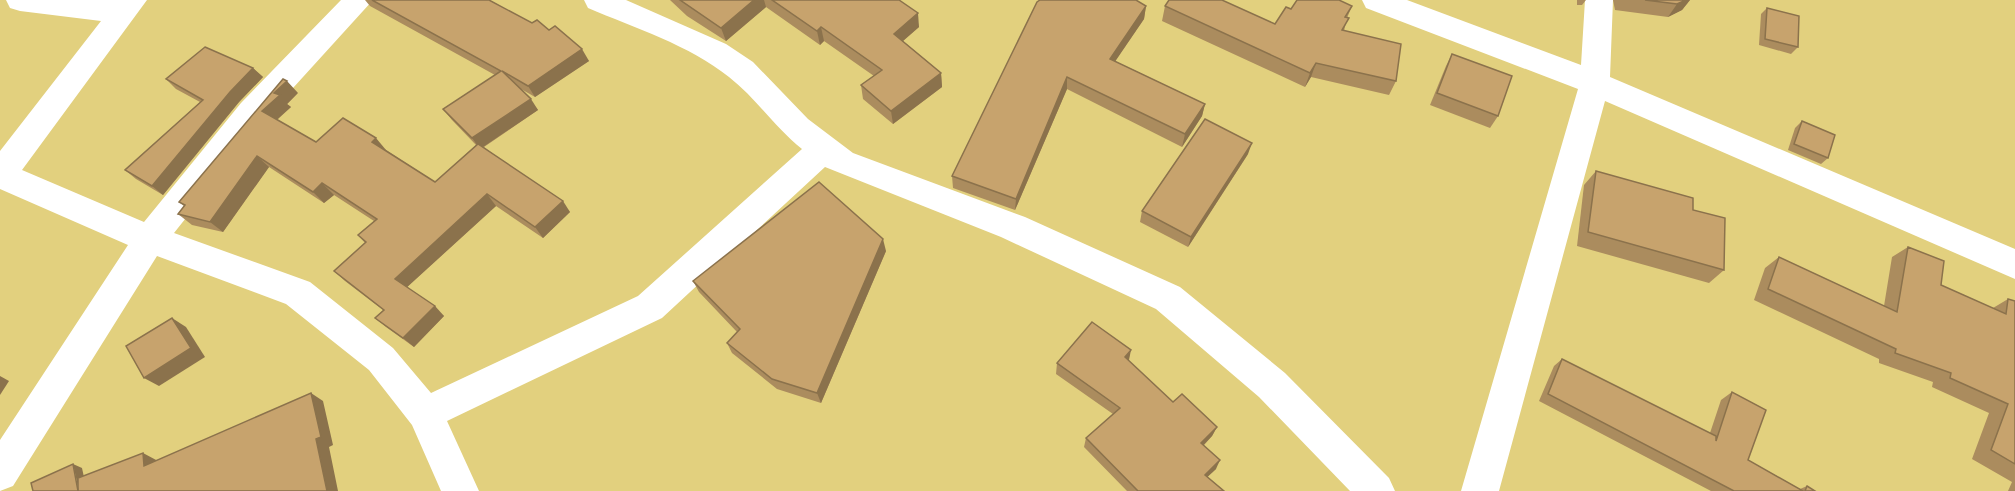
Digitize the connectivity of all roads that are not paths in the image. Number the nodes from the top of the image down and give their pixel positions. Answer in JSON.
{"nodes":[{"id":1,"x":20,"y":0,"type":"edge"},
{"id":2,"x":359,"y":0,"type":"edge"},
{"id":3,"x":598,"y":0,"type":"edge"},
{"id":4,"x":1376,"y":0,"type":"edge"},
{"id":5,"x":1599,"y":0,"type":"edge"},
{"id":6,"x":128,"y":6,"type":"edge"},
{"id":7,"x":1595,"y":83,"type":"junction"},
{"id":8,"x":823,"y":149,"type":"junction"},
{"id":9,"x":0,"y":175,"type":"edge"},
{"id":10,"x":150,"y":239,"type":"junction"},
{"id":11,"x":2015,"y":264,"type":"edge"},
{"id":12,"x":424,"y":413,"type":"junction"},
{"id":13,"x":0,"y":473,"type":"edge"},
{"id":14,"x":460,"y":491,"type":"edge"},
{"id":15,"x":1376,"y":491,"type":"edge"},
{"id":16,"x":1480,"y":491,"type":"edge"}],
"edges":[{"from":1,"to":6,"type":"street"},
{"from":2,"to":10,"type":"street"},
{"from":3,"to":8,"type":"street"},
{"from":4,"to":7,"type":"street"},
{"from":5,"to":7,"type":"street"},
{"from":6,"to":9,"type":"street"},
{"from":7,"to":11,"type":"street"},
{"from":7,"to":16,"type":"street"},
{"from":8,"to":12,"type":"street"},
{"from":8,"to":15,"type":"street"},
{"from":9,"to":10,"type":"street"},
{"from":10,"to":12,"type":"street"},
{"from":10,"to":13,"type":"street"},
{"from":12,"to":14,"type":"street"}]}
